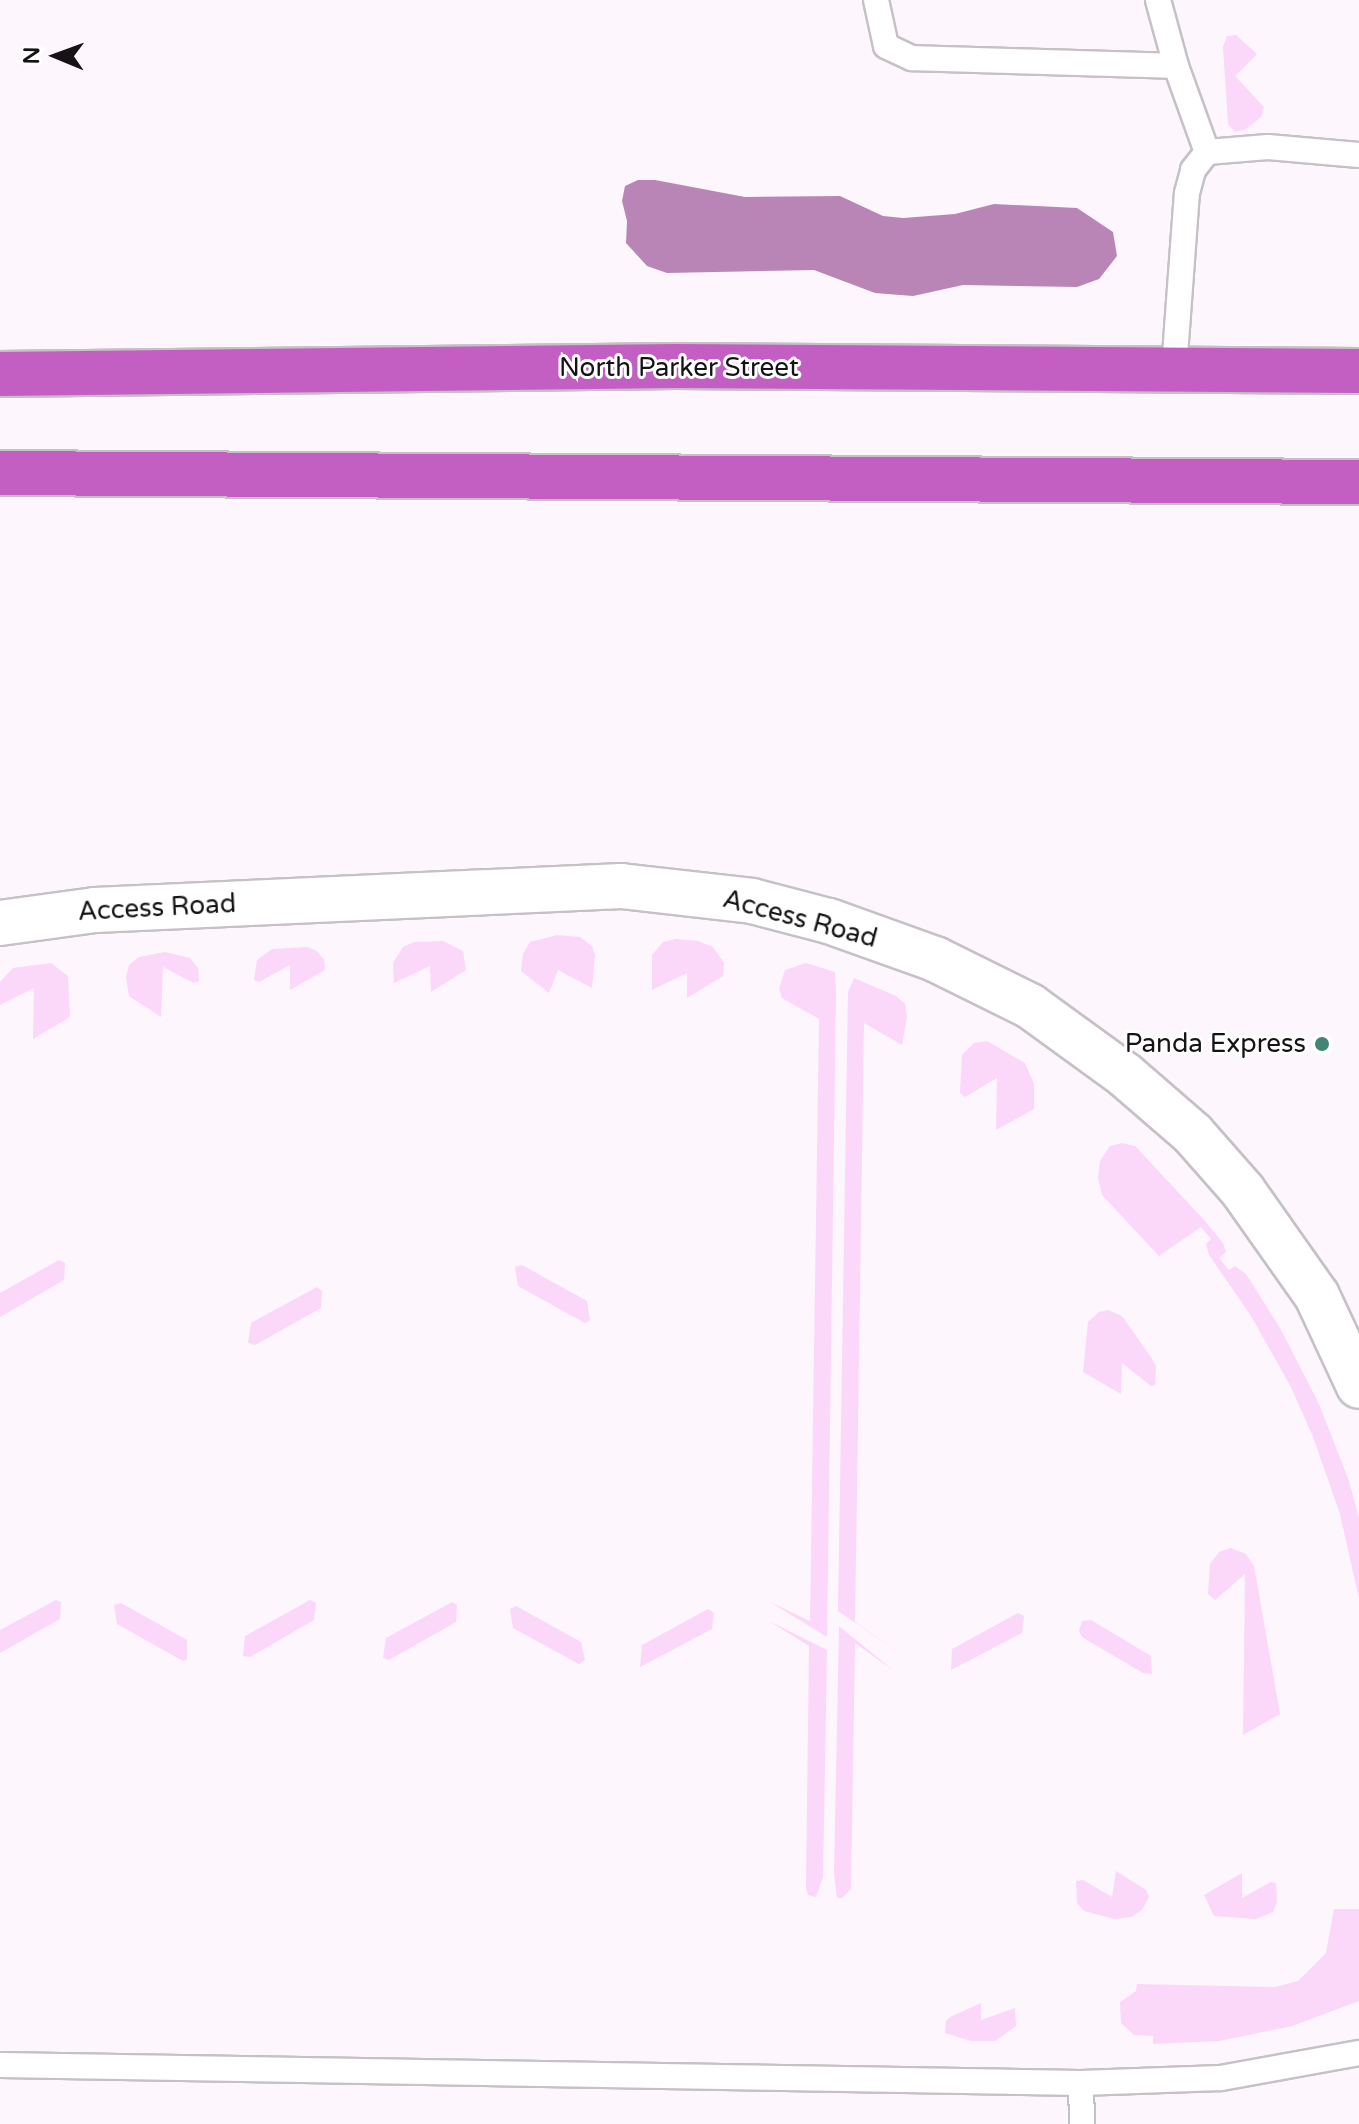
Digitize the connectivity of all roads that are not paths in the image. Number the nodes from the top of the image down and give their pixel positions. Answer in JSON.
{"nodes":[{"id":1,"x":876,"y":0,"type":"edge"},
{"id":2,"x":1158,"y":0,"type":"edge"},
{"id":3,"x":1176,"y":66,"type":"junction"},
{"id":4,"x":1207,"y":152,"type":"junction"},
{"id":5,"x":1359,"y":155,"type":"edge"},
{"id":6,"x":1174,"y":369,"type":"junction"},
{"id":7,"x":1359,"y":371,"type":"edge"},
{"id":8,"x":0,"y":374,"type":"edge"},
{"id":9,"x":0,"y":473,"type":"edge"},
{"id":10,"x":1359,"y":482,"type":"edge"},
{"id":11,"x":0,"y":923,"type":"edge"},
{"id":12,"x":1359,"y":1386,"type":"edge"},
{"id":13,"x":1359,"y":2053,"type":"edge"},
{"id":14,"x":0,"y":2065,"type":"edge"},
{"id":15,"x":1081,"y":2083,"type":"junction"},
{"id":16,"x":1082,"y":2124,"type":"edge"}],
"edges":[{"from":1,"to":3,"type":"lane"},
{"from":2,"to":3,"type":"lane"},
{"from":3,"to":4,"type":"lane"},
{"from":4,"to":5,"type":"lane"},
{"from":4,"to":6,"type":"lane"},
{"from":6,"to":7,"type":"highway","name":"North Parker Street"},
{"from":6,"to":8,"type":"highway","name":"North Parker Street"},
{"from":9,"to":10,"type":"highway"},
{"from":11,"to":12,"type":"street","name":"Access Road"},
{"from":13,"to":15,"type":"lane"},
{"from":14,"to":15,"type":"lane"},
{"from":15,"to":16,"type":"lane"}]}
